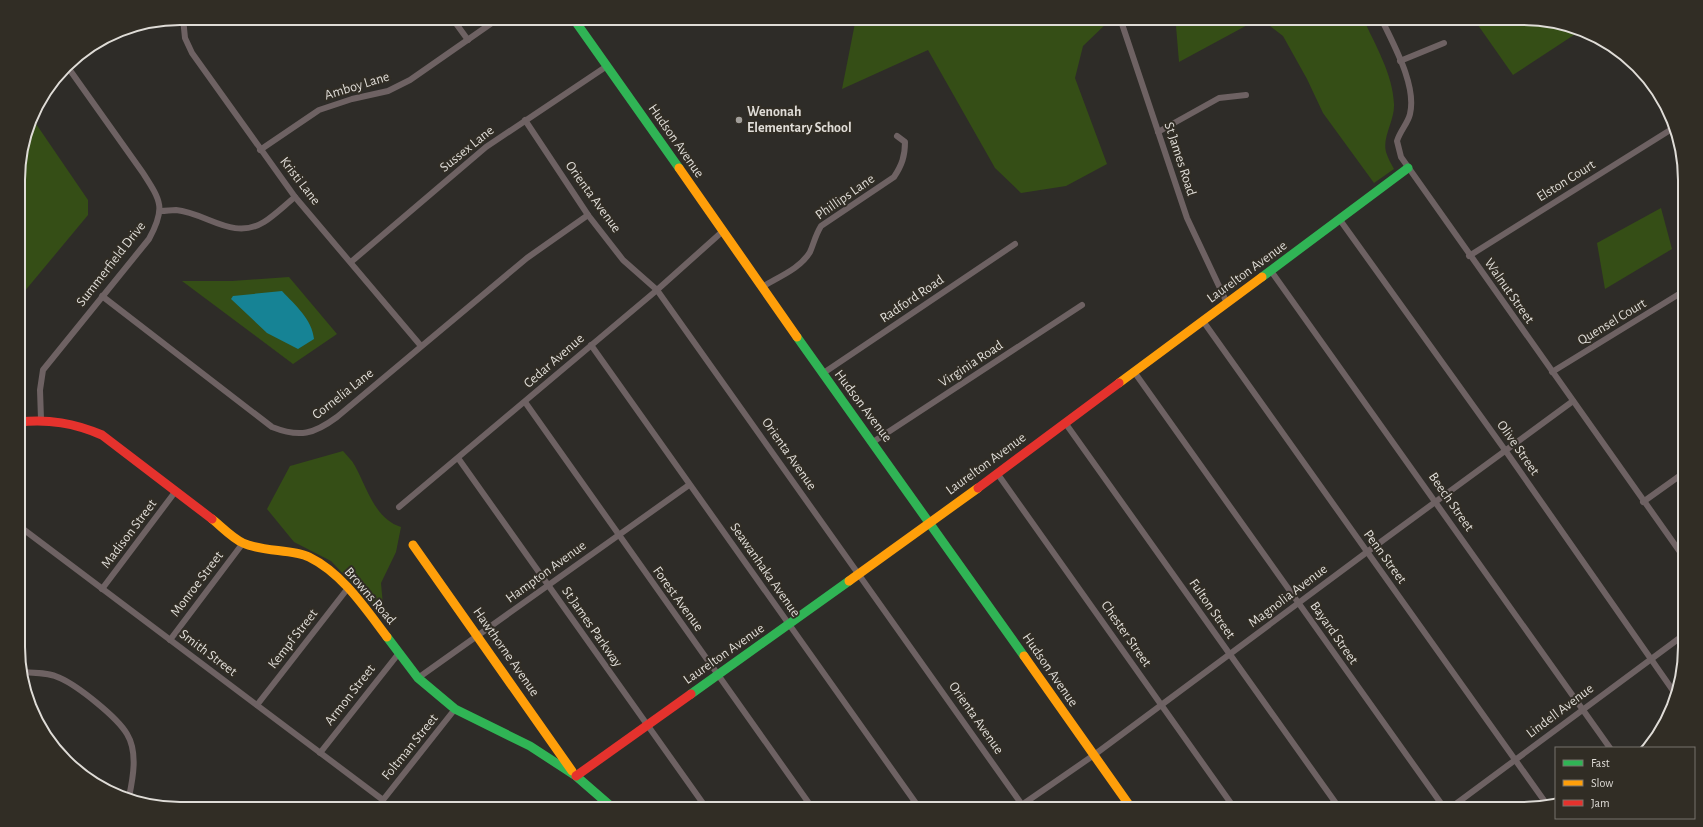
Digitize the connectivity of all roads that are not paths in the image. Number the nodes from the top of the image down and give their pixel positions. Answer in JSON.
{"nodes":[{"id":1,"x":184,"y":25,"type":"edge"},
{"id":2,"x":457,"y":25,"type":"edge"},
{"id":3,"x":490,"y":25,"type":"edge"},
{"id":4,"x":578,"y":25,"type":"edge"},
{"id":5,"x":1122,"y":25,"type":"edge"},
{"id":6,"x":1384,"y":25,"type":"edge"},
{"id":7,"x":468,"y":40,"type":"junction"},
{"id":8,"x":1444,"y":43,"type":"dead end"},
{"id":9,"x":1400,"y":61,"type":"junction"},
{"id":10,"x":607,"y":66,"type":"junction"},
{"id":11,"x":71,"y":71,"type":"edge"},
{"id":12,"x":1246,"y":95,"type":"dead end"},
{"id":13,"x":525,"y":120,"type":"junction"},
{"id":14,"x":1670,"y":130,"type":"edge"},
{"id":15,"x":1158,"y":132,"type":"junction"},
{"id":16,"x":897,"y":136,"type":"dead end"},
{"id":17,"x":260,"y":150,"type":"junction"},
{"id":18,"x":1408,"y":168,"type":"junction"},
{"id":19,"x":295,"y":197,"type":"junction"},
{"id":20,"x":161,"y":211,"type":"junction"},
{"id":21,"x":588,"y":215,"type":"junction"},
{"id":22,"x":1340,"y":220,"type":"junction"},
{"id":23,"x":723,"y":232,"type":"junction"},
{"id":24,"x":1015,"y":244,"type":"dead end"},
{"id":25,"x":1469,"y":256,"type":"junction"},
{"id":26,"x":351,"y":262,"type":"junction"},
{"id":27,"x":1271,"y":271,"type":"junction"},
{"id":28,"x":762,"y":287,"type":"junction"},
{"id":29,"x":657,"y":290,"type":"junction"},
{"id":30,"x":1678,"y":295,"type":"edge"},
{"id":31,"x":102,"y":296,"type":"junction"},
{"id":32,"x":1227,"y":303,"type":"junction"},
{"id":33,"x":1082,"y":305,"type":"dead end"},
{"id":34,"x":1203,"y":321,"type":"junction"},
{"id":35,"x":591,"y":345,"type":"junction"},
{"id":36,"x":421,"y":346,"type":"junction"},
{"id":37,"x":1552,"y":372,"type":"junction"},
{"id":38,"x":1135,"y":373,"type":"junction"},
{"id":39,"x":822,"y":374,"type":"junction"},
{"id":40,"x":1573,"y":401,"type":"junction"},
{"id":41,"x":525,"y":402,"type":"junction"},
{"id":42,"x":41,"y":419,"type":"junction"},
{"id":43,"x":25,"y":421,"type":"edge"},
{"id":44,"x":1066,"y":424,"type":"junction"},
{"id":45,"x":873,"y":442,"type":"junction"},
{"id":46,"x":1505,"y":450,"type":"junction"},
{"id":47,"x":458,"y":458,"type":"junction"},
{"id":48,"x":998,"y":473,"type":"junction"},
{"id":49,"x":1678,"y":476,"type":"edge"},
{"id":50,"x":689,"y":485,"type":"junction"},
{"id":51,"x":175,"y":492,"type":"junction"},
{"id":52,"x":1436,"y":502,"type":"junction"},
{"id":53,"x":1643,"y":502,"type":"junction"},
{"id":54,"x":399,"y":507,"type":"dead end"},
{"id":55,"x":929,"y":524,"type":"junction"},
{"id":56,"x":25,"y":531,"type":"edge"},
{"id":57,"x":618,"y":535,"type":"junction"},
{"id":58,"x":243,"y":543,"type":"junction"},
{"id":59,"x":413,"y":545,"type":"dead end"},
{"id":60,"x":1678,"y":550,"type":"edge"},
{"id":61,"x":1366,"y":552,"type":"junction"},
{"id":62,"x":858,"y":573,"type":"junction"},
{"id":63,"x":548,"y":586,"type":"junction"},
{"id":64,"x":348,"y":588,"type":"junction"},
{"id":65,"x":102,"y":589,"type":"junction"},
{"id":66,"x":1299,"y":603,"type":"junction"},
{"id":67,"x":789,"y":625,"type":"junction"},
{"id":68,"x":478,"y":636,"type":"junction"},
{"id":69,"x":1678,"y":639,"type":"edge"},
{"id":70,"x":170,"y":640,"type":"junction"},
{"id":71,"x":399,"y":652,"type":"junction"},
{"id":72,"x":1229,"y":654,"type":"junction"},
{"id":73,"x":1651,"y":660,"type":"junction"},
{"id":74,"x":27,"y":673,"type":"edge"},
{"id":75,"x":719,"y":675,"type":"junction"},
{"id":76,"x":418,"y":678,"type":"junction"},
{"id":77,"x":1672,"y":690,"type":"edge"},
{"id":78,"x":1161,"y":704,"type":"junction"},
{"id":79,"x":257,"y":705,"type":"junction"},
{"id":80,"x":455,"y":709,"type":"junction"},
{"id":81,"x":1582,"y":709,"type":"junction"},
{"id":82,"x":647,"y":725,"type":"junction"},
{"id":83,"x":1609,"y":747,"type":"edge"},
{"id":84,"x":320,"y":753,"type":"junction"},
{"id":85,"x":1094,"y":755,"type":"junction"},
{"id":86,"x":1516,"y":760,"type":"junction"},
{"id":87,"x":576,"y":776,"type":"junction"},
{"id":88,"x":129,"y":794,"type":"edge"},
{"id":89,"x":383,"y":800,"type":"joint"},
{"id":90,"x":1544,"y":801,"type":"edge"},
{"id":91,"x":604,"y":802,"type":"edge"},
{"id":92,"x":702,"y":802,"type":"edge"},
{"id":93,"x":808,"y":802,"type":"edge"},
{"id":94,"x":915,"y":802,"type":"edge"},
{"id":95,"x":1020,"y":802,"type":"edge"},
{"id":96,"x":1031,"y":802,"type":"edge"},
{"id":97,"x":1127,"y":802,"type":"edge"},
{"id":98,"x":1230,"y":802,"type":"edge"},
{"id":99,"x":1335,"y":802,"type":"edge"},
{"id":100,"x":1440,"y":802,"type":"edge"},
{"id":101,"x":1459,"y":802,"type":"edge"}],
"edges":[{"from":1,"to":17,"type":"street","name":"Kristi Lane"},
{"from":2,"to":7,"type":"street"},
{"from":3,"to":7,"type":"street","name":"Amboy Lane"},
{"from":4,"to":10,"type":"street","name":"Hudson Avenue"},
{"from":5,"to":15,"type":"street","name":"St James Road"},
{"from":6,"to":9,"type":"street","name":"Walnut Street"},
{"from":7,"to":17,"type":"street","name":"Amboy Lane"},
{"from":8,"to":9,"type":"street"},
{"from":9,"to":18,"type":"street","name":"Walnut Street"},
{"from":10,"to":13,"type":"street","name":"Sussex Lane"},
{"from":10,"to":23,"type":"street","name":"Hudson Avenue"},
{"from":11,"to":20,"type":"street","name":"Summerfield Drive"},
{"from":12,"to":15,"type":"street"},
{"from":13,"to":21,"type":"street","name":"Orienta Avenue"},
{"from":13,"to":26,"type":"street","name":"Sussex Lane"},
{"from":14,"to":25,"type":"street","name":"Elston Court"},
{"from":15,"to":32,"type":"street","name":"St James Road"},
{"from":16,"to":28,"type":"street","name":"Phillips Lane"},
{"from":17,"to":19,"type":"street","name":"Kristi Lane"},
{"from":18,"to":22,"type":"street","name":"Laurelton Avenue"},
{"from":18,"to":25,"type":"street","name":"Walnut Street"},
{"from":19,"to":20,"type":"street"},
{"from":19,"to":26,"type":"street","name":"Kristi Lane"},
{"from":20,"to":31,"type":"street","name":"Summerfield Drive"},
{"from":21,"to":29,"type":"street","name":"Orienta Avenue"},
{"from":21,"to":36,"type":"street","name":"Cornelia Lane"},
{"from":22,"to":27,"type":"street","name":"Laurelton Avenue"},
{"from":22,"to":46,"type":"street","name":"Olive Street"},
{"from":23,"to":28,"type":"street","name":"Hudson Avenue"},
{"from":23,"to":29,"type":"street","name":"Cedar Avenue"},
{"from":24,"to":39,"type":"street","name":"Radford Road"},
{"from":25,"to":37,"type":"street","name":"Walnut Street"},
{"from":26,"to":36,"type":"street","name":"Kristi Lane"},
{"from":27,"to":32,"type":"street","name":"Laurelton Avenue"},
{"from":27,"to":52,"type":"street","name":"Beech Street"},
{"from":28,"to":39,"type":"street","name":"Hudson Avenue"},
{"from":29,"to":35,"type":"street","name":"Cedar Avenue"},
{"from":29,"to":62,"type":"street","name":"Orienta Avenue"},
{"from":30,"to":37,"type":"street","name":"Quensel Court"},
{"from":31,"to":36,"type":"street","name":"Cornelia Lane"},
{"from":31,"to":42,"type":"street","name":"Summerfield Drive"},
{"from":32,"to":34,"type":"street","name":"Laurelton Avenue"},
{"from":33,"to":45,"type":"street","name":"Virginia Road"},
{"from":34,"to":38,"type":"street","name":"Laurelton Avenue"},
{"from":34,"to":61,"type":"street","name":"Penn Street"},
{"from":35,"to":41,"type":"street","name":"Cedar Avenue"},
{"from":35,"to":50,"type":"street","name":"Seawanhaka Avenue"},
{"from":37,"to":40,"type":"street","name":"Walnut Street"},
{"from":38,"to":44,"type":"street","name":"Laurelton Avenue"},
{"from":38,"to":66,"type":"street","name":"Bayard Street"},
{"from":39,"to":45,"type":"street","name":"Hudson Avenue"},
{"from":40,"to":46,"type":"street","name":"Magnolia Avenue"},
{"from":40,"to":53,"type":"street","name":"Walnut Street"},
{"from":41,"to":47,"type":"street","name":"Cedar Avenue"},
{"from":41,"to":57,"type":"street","name":"Forest Avenue"},
{"from":42,"to":43,"type":"street","name":"Browns Road"},
{"from":42,"to":51,"type":"street","name":"Browns Road"},
{"from":44,"to":48,"type":"street","name":"Laurelton Avenue"},
{"from":44,"to":72,"type":"street","name":"Fulton Street"},
{"from":45,"to":55,"type":"street","name":"Hudson Avenue"},
{"from":46,"to":52,"type":"street","name":"Magnolia Avenue"},
{"from":46,"to":73,"type":"street","name":"Olive Street"},
{"from":47,"to":54,"type":"street","name":"Cedar Avenue"},
{"from":47,"to":63,"type":"street","name":"St James Parkway"},
{"from":48,"to":55,"type":"street","name":"Laurelton Avenue"},
{"from":48,"to":78,"type":"street","name":"Chester Street"},
{"from":49,"to":53,"type":"street"},
{"from":50,"to":57,"type":"street","name":"Hampton Avenue"},
{"from":50,"to":67,"type":"street","name":"Seawanhaka Avenue"},
{"from":51,"to":58,"type":"street","name":"Browns Road"},
{"from":51,"to":65,"type":"street","name":"Madison Street"},
{"from":52,"to":61,"type":"street","name":"Magnolia Avenue"},
{"from":52,"to":81,"type":"street","name":"Beech Street"},
{"from":53,"to":60,"type":"street","name":"Walnut Street"},
{"from":55,"to":62,"type":"street","name":"Laurelton Avenue"},
{"from":55,"to":85,"type":"street","name":"Hudson Avenue"},
{"from":56,"to":65,"type":"street","name":"Smith Street"},
{"from":57,"to":63,"type":"street","name":"Hampton Avenue"},
{"from":57,"to":75,"type":"street","name":"Forest Avenue"},
{"from":58,"to":64,"type":"street","name":"Browns Road"},
{"from":58,"to":70,"type":"street","name":"Monroe Street"},
{"from":59,"to":68,"type":"street","name":"Hawthorne Avenue"},
{"from":61,"to":66,"type":"street","name":"Magnolia Avenue"},
{"from":61,"to":86,"type":"street","name":"Penn Street"},
{"from":62,"to":67,"type":"street","name":"Laurelton Avenue"},
{"from":62,"to":95,"type":"street","name":"Orienta Avenue"},
{"from":63,"to":68,"type":"street","name":"Hampton Avenue"},
{"from":63,"to":82,"type":"street","name":"St James Parkway"},
{"from":64,"to":71,"type":"street","name":"Browns Road"},
{"from":64,"to":79,"type":"street","name":"Kempf Street"},
{"from":65,"to":70,"type":"street","name":"Smith Street"},
{"from":66,"to":72,"type":"street","name":"Magnolia Avenue"},
{"from":66,"to":100,"type":"street","name":"Bayard Street"},
{"from":67,"to":75,"type":"street","name":"Laurelton Avenue"},
{"from":67,"to":94,"type":"street","name":"Seawanhaka Avenue"},
{"from":68,"to":76,"type":"street","name":"Hampton Avenue"},
{"from":68,"to":87,"type":"street","name":"Hawthorne Avenue"},
{"from":69,"to":73,"type":"street","name":"Lindell Avenue"},
{"from":70,"to":79,"type":"street","name":"Smith Street"},
{"from":71,"to":76,"type":"street","name":"Browns Road"},
{"from":71,"to":84,"type":"street","name":"Armon Street"},
{"from":72,"to":78,"type":"street","name":"Magnolia Avenue"},
{"from":72,"to":99,"type":"street","name":"Fulton Street"},
{"from":73,"to":77,"type":"street","name":"Olive Street"},
{"from":73,"to":81,"type":"street","name":"Lindell Avenue"},
{"from":74,"to":88,"type":"street"},
{"from":75,"to":82,"type":"street","name":"Laurelton Avenue"},
{"from":75,"to":93,"type":"street","name":"Forest Avenue"},
{"from":76,"to":80,"type":"street","name":"Browns Road"},
{"from":78,"to":85,"type":"street","name":"Magnolia Avenue"},
{"from":78,"to":98,"type":"street","name":"Chester Street"},
{"from":79,"to":84,"type":"street","name":"Smith Street"},
{"from":80,"to":87,"type":"street","name":"Browns Road"},
{"from":80,"to":89,"type":"street","name":"Foltman Street"},
{"from":81,"to":83,"type":"street","name":"Beech Street"},
{"from":81,"to":86,"type":"street","name":"Lindell Avenue"},
{"from":82,"to":87,"type":"street","name":"Laurelton Avenue"},
{"from":82,"to":92,"type":"street","name":"St James Parkway"},
{"from":84,"to":89,"type":"street","name":"Smith Street"},
{"from":85,"to":96,"type":"street","name":"Magnolia Avenue"},
{"from":85,"to":97,"type":"street","name":"Hudson Avenue"},
{"from":86,"to":90,"type":"street","name":"Penn Street"},
{"from":86,"to":101,"type":"street","name":"Lindell Avenue"},
{"from":87,"to":91,"type":"street","name":"Browns Road"}]}
